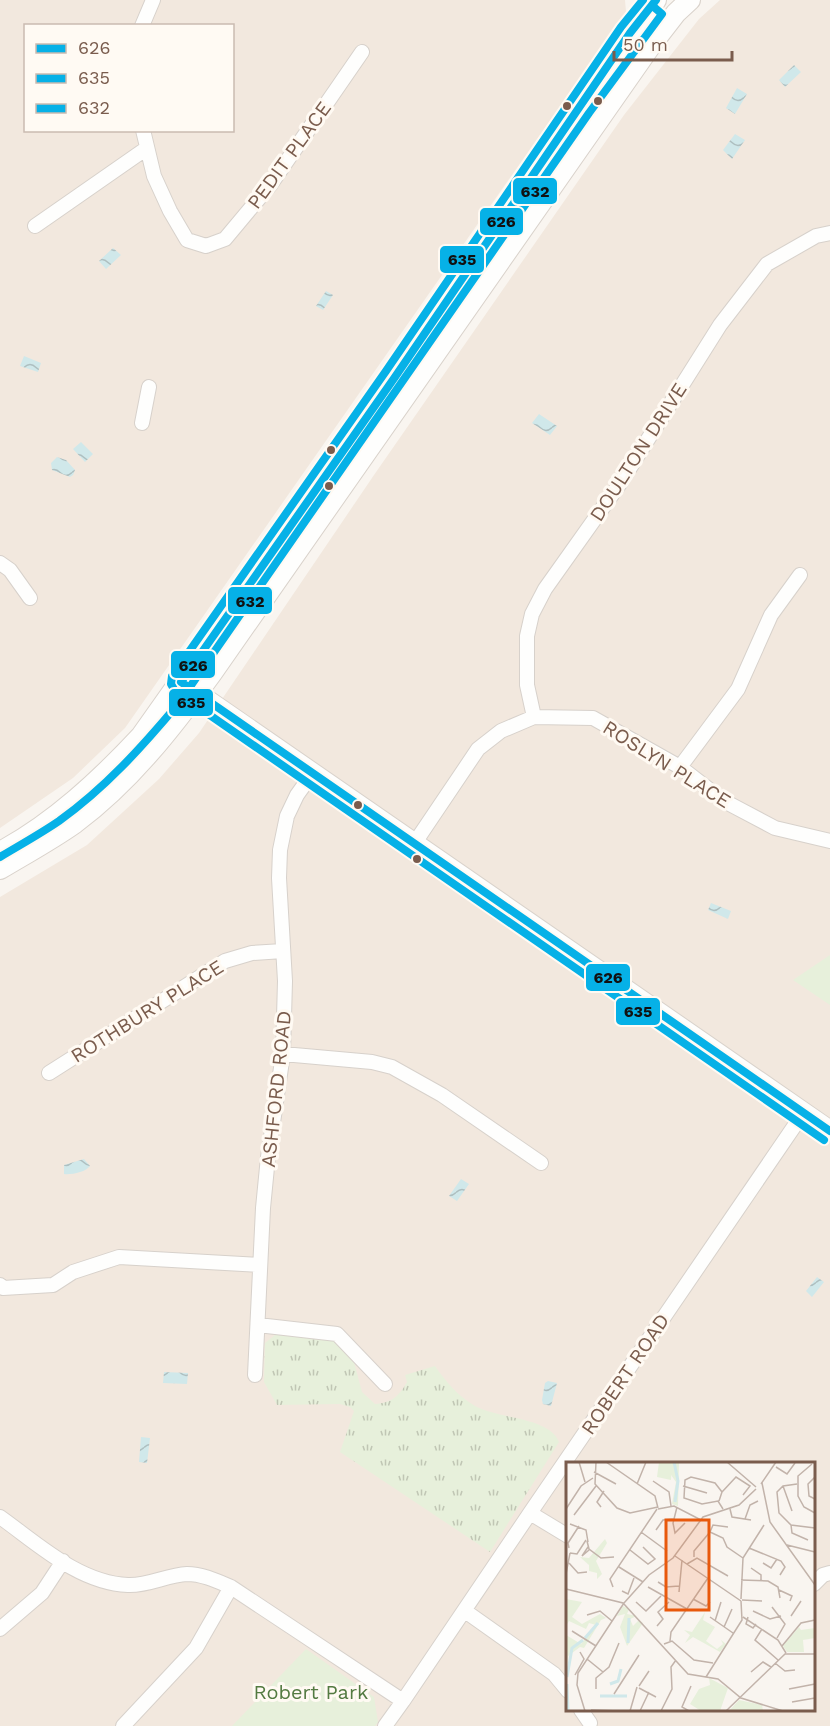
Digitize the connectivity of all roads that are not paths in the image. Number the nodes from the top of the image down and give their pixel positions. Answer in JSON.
{"nodes":[{"id":1,"x":153,"y":0,"type":"edge"},
{"id":2,"x":656,"y":0,"type":"edge"},
{"id":3,"x":676,"y":4,"type":"edge"},
{"id":4,"x":143,"y":24,"type":"edge"},
{"id":5,"x":362,"y":52,"type":"dead end"},
{"id":6,"x":143,"y":132,"type":"edge"},
{"id":7,"x":147,"y":148,"type":"junction"},
{"id":8,"x":35,"y":226,"type":"dead end"},
{"id":9,"x":830,"y":232,"type":"edge"},
{"id":10,"x":149,"y":387,"type":"dead end"},
{"id":11,"x":142,"y":423,"type":"dead end"},
{"id":12,"x":0,"y":563,"type":"edge"},
{"id":13,"x":800,"y":575,"type":"dead end"},
{"id":14,"x":30,"y":598,"type":"dead end"},
{"id":15,"x":181,"y":682,"type":"junction"},
{"id":16,"x":197,"y":694,"type":"junction"},
{"id":17,"x":534,"y":717,"type":"junction"},
{"id":18,"x":680,"y":767,"type":"junction"},
{"id":19,"x":312,"y":774,"type":"junction"},
{"id":20,"x":830,"y":841,"type":"edge"},
{"id":21,"x":414,"y":844,"type":"junction"},
{"id":22,"x":0,"y":852,"type":"edge"},
{"id":23,"x":0,"y":869,"type":"edge"},
{"id":24,"x":283,"y":951,"type":"junction"},
{"id":25,"x":283,"y":1054,"type":"junction"},
{"id":26,"x":48,"y":1072,"type":"dead end"},
{"id":27,"x":804,"y":1112,"type":"junction"},
{"id":28,"x":830,"y":1131,"type":"edge"},
{"id":29,"x":541,"y":1163,"type":"dead end"},
{"id":30,"x":260,"y":1265,"type":"junction"},
{"id":31,"x":0,"y":1285,"type":"edge"},
{"id":32,"x":258,"y":1325,"type":"junction"},
{"id":33,"x":255,"y":1375,"type":"dead end"},
{"id":34,"x":385,"y":1384,"type":"dead end"},
{"id":35,"x":530,"y":1513,"type":"junction"},
{"id":36,"x":0,"y":1517,"type":"edge"},
{"id":37,"x":566,"y":1535,"type":"edge"},
{"id":38,"x":63,"y":1561,"type":"junction"},
{"id":39,"x":830,"y":1573,"type":"edge"},
{"id":40,"x":815,"y":1582,"type":"edge"},
{"id":41,"x":231,"y":1587,"type":"junction"},
{"id":42,"x":465,"y":1611,"type":"junction"},
{"id":43,"x":0,"y":1629,"type":"edge"},
{"id":44,"x":566,"y":1690,"type":"edge"},
{"id":45,"x":403,"y":1701,"type":"junction"},
{"id":46,"x":582,"y":1711,"type":"edge"},
{"id":47,"x":590,"y":1723,"type":"dead end"},
{"id":48,"x":386,"y":1725,"type":"edge"},
{"id":49,"x":123,"y":1726,"type":"edge"}],
"edges":[{"from":1,"to":4,"type":"street"},
{"from":2,"to":15,"type":"main road"},
{"from":3,"to":16,"type":"main road"},
{"from":5,"to":7,"type":"street","name":"PEDIT PLACE"},
{"from":6,"to":7,"type":"street"},
{"from":7,"to":8,"type":"street"},
{"from":9,"to":17,"type":"street","name":"DOULTON DRIVE"},
{"from":10,"to":11,"type":"street"},
{"from":12,"to":14,"type":"street"},
{"from":13,"to":18,"type":"street"},
{"from":15,"to":16,"type":"main road"},
{"from":15,"to":22,"type":"main road"},
{"from":16,"to":19,"type":"main road"},
{"from":16,"to":23,"type":"main road"},
{"from":17,"to":18,"type":"street","name":"ROSLYN PLACE"},
{"from":17,"to":21,"type":"street","name":"ROSLYN PLACE"},
{"from":18,"to":20,"type":"street","name":"ROSLYN PLACE"},
{"from":19,"to":21,"type":"main road"},
{"from":19,"to":24,"type":"street","name":"ASHFORD ROAD"},
{"from":21,"to":27,"type":"main road"},
{"from":24,"to":25,"type":"street","name":"ASHFORD ROAD"},
{"from":24,"to":26,"type":"street","name":"ROTHBURY PLACE"},
{"from":25,"to":29,"type":"street"},
{"from":25,"to":30,"type":"street","name":"ASHFORD ROAD"},
{"from":27,"to":28,"type":"main road"},
{"from":27,"to":35,"type":"street","name":"ROBERT ROAD"},
{"from":30,"to":31,"type":"street"},
{"from":30,"to":32,"type":"street","name":"ASHFORD ROAD"},
{"from":32,"to":33,"type":"street","name":"ASHFORD ROAD"},
{"from":32,"to":34,"type":"street"},
{"from":35,"to":37,"type":"street"},
{"from":35,"to":42,"type":"street","name":"ROBERT ROAD"},
{"from":36,"to":38,"type":"street"},
{"from":38,"to":41,"type":"street"},
{"from":38,"to":43,"type":"street"},
{"from":39,"to":40,"type":"street"},
{"from":41,"to":45,"type":"street"},
{"from":41,"to":49,"type":"street"},
{"from":42,"to":44,"type":"street"},
{"from":42,"to":45,"type":"street","name":"ROBERT ROAD"},
{"from":45,"to":48,"type":"street","name":"ROBERT ROAD"},
{"from":46,"to":47,"type":"street"}]}
